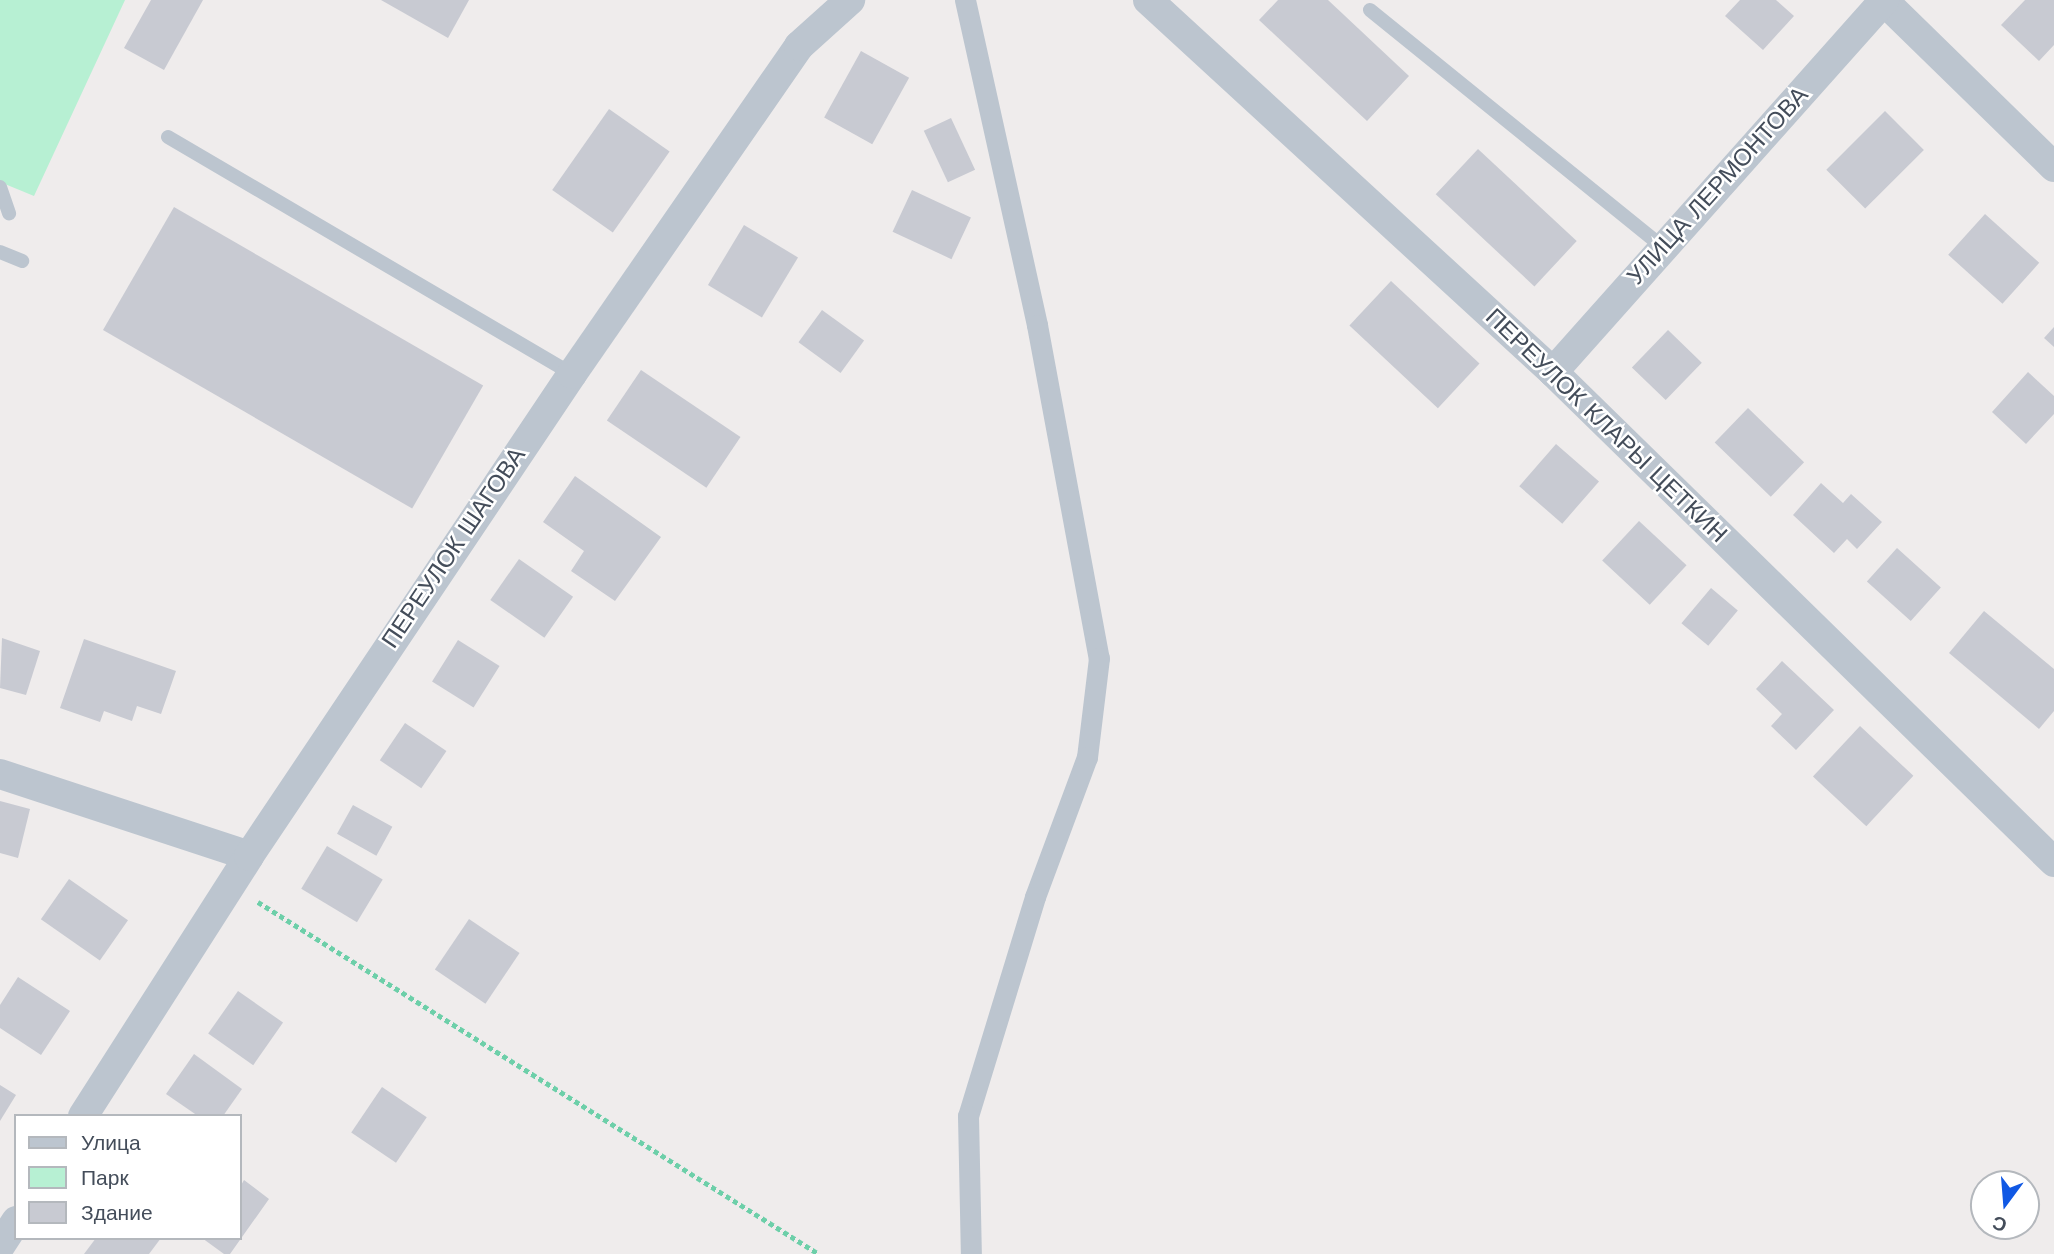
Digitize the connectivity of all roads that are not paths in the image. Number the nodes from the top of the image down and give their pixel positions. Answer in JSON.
{"nodes":[{"id":1,"x":850,"y":0,"type":"edge"},
{"id":2,"x":965,"y":0,"type":"edge"},
{"id":3,"x":1148,"y":0,"type":"edge"},
{"id":4,"x":1883,"y":0,"type":"edge"},
{"id":5,"x":1370,"y":10,"type":"dead end"},
{"id":6,"x":168,"y":137,"type":"dead end"},
{"id":7,"x":2054,"y":167,"type":"edge"},
{"id":8,"x":0,"y":187,"type":"edge"},
{"id":9,"x":0,"y":209,"type":"edge"},
{"id":10,"x":1663,"y":247,"type":"junction"},
{"id":11,"x":0,"y":251,"type":"edge"},
{"id":12,"x":22,"y":261,"type":"dead end"},
{"id":13,"x":1553,"y":372,"type":"junction"},
{"id":14,"x":572,"y":373,"type":"junction"},
{"id":15,"x":0,"y":774,"type":"edge"},
{"id":16,"x":248,"y":856,"type":"junction"},
{"id":17,"x":2054,"y":862,"type":"edge"},
{"id":18,"x":84,"y":1114,"type":"edge"},
{"id":19,"x":14,"y":1224,"type":"edge"},
{"id":20,"x":0,"y":1246,"type":"edge"},
{"id":21,"x":971,"y":1254,"type":"edge"}],
"edges":[{"from":1,"to":14,"type":"street","name":"ПЕРЕУЛОК ШАГОВА"},
{"from":2,"to":21,"type":"street"},
{"from":3,"to":13,"type":"street","name":"ПЕРЕУЛОК КЛАРЫ ЦЕТКИН"},
{"from":4,"to":7,"type":"street"},
{"from":4,"to":10,"type":"street","name":"УЛИЦА ЛЕРМОНТОВА"},
{"from":5,"to":10,"type":"lane"},
{"from":6,"to":14,"type":"lane"},
{"from":8,"to":9,"type":"lane"},
{"from":10,"to":13,"type":"street","name":"УЛИЦА ЛЕРМОНТОВА"},
{"from":11,"to":12,"type":"lane"},
{"from":13,"to":17,"type":"street","name":"ПЕРЕУЛОК КЛАРЫ ЦЕТКИН"},
{"from":14,"to":16,"type":"street","name":"ПЕРЕУЛОК ШАГОВА"},
{"from":15,"to":16,"type":"street"},
{"from":16,"to":18,"type":"street","name":"ПЕРЕУЛОК ШАГОВА"},
{"from":19,"to":20,"type":"street"}]}
